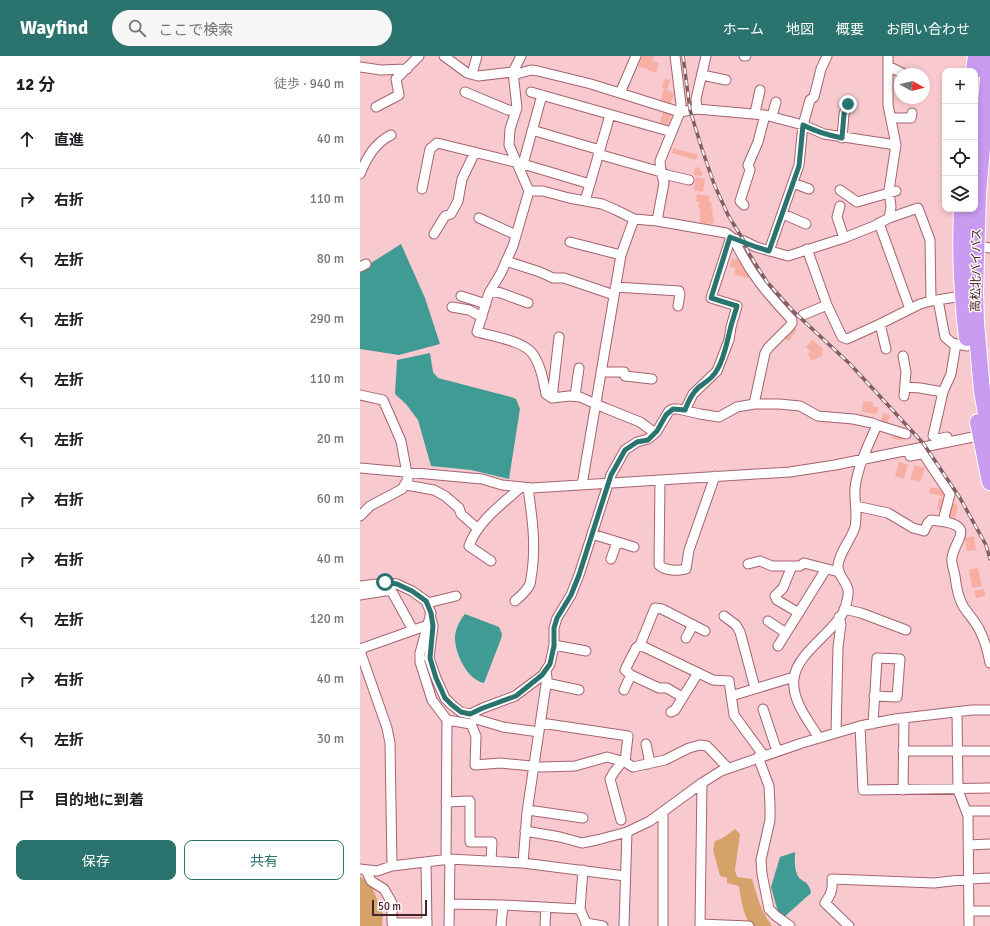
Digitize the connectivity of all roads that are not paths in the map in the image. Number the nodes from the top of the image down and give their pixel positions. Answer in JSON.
{"nodes":[{"id":1,"x":419,"y":56,"type":"edge"},
{"id":2,"x":444,"y":56,"type":"edge"},
{"id":3,"x":477,"y":56,"type":"edge"},
{"id":4,"x":522,"y":56,"type":"edge"},
{"id":5,"x":636,"y":56,"type":"edge"},
{"id":6,"x":706,"y":56,"type":"edge"},
{"id":7,"x":827,"y":56,"type":"edge"},
{"id":8,"x":888,"y":56,"type":"edge"},
{"id":9,"x":672,"y":57,"type":"edge"},
{"id":10,"x":979,"y":60,"type":"edge"},
{"id":11,"x":360,"y":66,"type":"edge"},
{"id":12,"x":888,"y":66,"type":"junction"},
{"id":13,"x":406,"y":69,"type":"junction"},
{"id":14,"x":894,"y":69,"type":"edge"},
{"id":15,"x":513,"y":73,"type":"junction"},
{"id":16,"x":472,"y":74,"type":"junction"},
{"id":17,"x":702,"y":75,"type":"junction"},
{"id":18,"x":726,"y":80,"type":"dead end"},
{"id":19,"x":760,"y":90,"type":"dead end"},
{"id":20,"x":465,"y":92,"type":"dead end"},
{"id":21,"x":531,"y":92,"type":"dead end"},
{"id":22,"x":620,"y":93,"type":"junction"},
{"id":23,"x":988,"y":93,"type":"edge"},
{"id":24,"x":542,"y":95,"type":"junction"},
{"id":25,"x":776,"y":102,"type":"dead end"},
{"id":26,"x":848,"y":104,"type":"dead end"},
{"id":27,"x":376,"y":107,"type":"dead end"},
{"id":28,"x":697,"y":109,"type":"junction"},
{"id":29,"x":516,"y":111,"type":"junction"},
{"id":30,"x":680,"y":112,"type":"junction"},
{"id":31,"x":756,"y":113,"type":"junction"},
{"id":32,"x":912,"y":113,"type":"dead end"},
{"id":33,"x":610,"y":115,"type":"junction"},
{"id":34,"x":769,"y":116,"type":"junction"},
{"id":35,"x":891,"y":118,"type":"junction"},
{"id":36,"x":803,"y":125,"type":"junction"},
{"id":37,"x":532,"y":130,"type":"junction"},
{"id":38,"x":672,"y":132,"type":"junction"},
{"id":39,"x":391,"y":135,"type":"dead end"},
{"id":40,"x":842,"y":138,"type":"junction"},
{"id":41,"x":896,"y":145,"type":"junction"},
{"id":42,"x":475,"y":152,"type":"junction"},
{"id":43,"x":599,"y":152,"type":"junction"},
{"id":44,"x":520,"y":163,"type":"junction"},
{"id":45,"x":661,"y":172,"type":"junction"},
{"id":46,"x":360,"y":174,"type":"edge"},
{"id":47,"x":689,"y":180,"type":"dead end"},
{"id":48,"x":793,"y":183,"type":"junction"},
{"id":49,"x":425,"y":184,"type":"dead end"},
{"id":50,"x":590,"y":184,"type":"junction"},
{"id":51,"x":810,"y":189,"type":"dead end"},
{"id":52,"x":840,"y":190,"type":"dead end"},
{"id":53,"x":529,"y":191,"type":"junction"},
{"id":54,"x":892,"y":192,"type":"junction"},
{"id":55,"x":585,"y":201,"type":"junction"},
{"id":56,"x":739,"y":202,"type":"dead end"},
{"id":57,"x":840,"y":206,"type":"dead end"},
{"id":58,"x":962,"y":212,"type":"edge"},
{"id":59,"x":783,"y":214,"type":"junction"},
{"id":60,"x":479,"y":218,"type":"dead end"},
{"id":61,"x":889,"y":218,"type":"junction"},
{"id":62,"x":634,"y":219,"type":"junction"},
{"id":63,"x":657,"y":221,"type":"junction"},
{"id":64,"x":880,"y":223,"type":"junction"},
{"id":65,"x":806,"y":224,"type":"dead end"},
{"id":66,"x":434,"y":234,"type":"dead end"},
{"id":67,"x":516,"y":235,"type":"junction"},
{"id":68,"x":732,"y":238,"type":"junction"},
{"id":69,"x":844,"y":238,"type":"junction"},
{"id":70,"x":570,"y":242,"type":"dead end"},
{"id":71,"x":983,"y":247,"type":"edge"},
{"id":72,"x":806,"y":249,"type":"junction"},
{"id":73,"x":769,"y":251,"type":"junction"},
{"id":74,"x":621,"y":255,"type":"junction"},
{"id":75,"x":506,"y":261,"type":"junction"},
{"id":76,"x":491,"y":291,"type":"junction"},
{"id":77,"x":615,"y":291,"type":"junction"},
{"id":78,"x":461,"y":296,"type":"dead end"},
{"id":79,"x":962,"y":296,"type":"junction"},
{"id":80,"x":934,"y":300,"type":"junction"},
{"id":81,"x":528,"y":303,"type":"dead end"},
{"id":82,"x":486,"y":304,"type":"junction"},
{"id":83,"x":827,"y":305,"type":"junction"},
{"id":84,"x":678,"y":306,"type":"dead end"},
{"id":85,"x":452,"y":307,"type":"dead end"},
{"id":86,"x":910,"y":309,"type":"junction"},
{"id":87,"x":803,"y":315,"type":"dead end"},
{"id":88,"x":482,"y":317,"type":"junction"},
{"id":89,"x":880,"y":324,"type":"junction"},
{"id":90,"x":559,"y":337,"type":"dead end"},
{"id":91,"x":886,"y":349,"type":"dead end"},
{"id":92,"x":973,"y":349,"type":"edge"},
{"id":93,"x":903,"y":356,"type":"dead end"},
{"id":94,"x":579,"y":368,"type":"dead end"},
{"id":95,"x":601,"y":372,"type":"junction"},
{"id":96,"x":652,"y":379,"type":"dead end"},
{"id":97,"x":943,"y":392,"type":"junction"},
{"id":98,"x":360,"y":395,"type":"edge"},
{"id":99,"x":575,"y":396,"type":"junction"},
{"id":100,"x":552,"y":398,"type":"junction"},
{"id":101,"x":596,"y":403,"type":"junction"},
{"id":102,"x":754,"y":404,"type":"junction"},
{"id":103,"x":685,"y":410,"type":"junction"},
{"id":104,"x":877,"y":425,"type":"junction"},
{"id":105,"x":655,"y":433,"type":"junction"},
{"id":106,"x":906,"y":434,"type":"dead end"},
{"id":107,"x":984,"y":437,"type":"edge"},
{"id":108,"x":861,"y":463,"type":"junction"},
{"id":109,"x":360,"y":468,"type":"edge"},
{"id":110,"x":407,"y":472,"type":"junction"},
{"id":111,"x":714,"y":476,"type":"junction"},
{"id":112,"x":660,"y":480,"type":"junction"},
{"id":113,"x":990,"y":482,"type":"edge"},
{"id":114,"x":608,"y":483,"type":"junction"},
{"id":115,"x":406,"y":485,"type":"junction"},
{"id":116,"x":582,"y":485,"type":"junction"},
{"id":117,"x":524,"y":488,"type":"junction"},
{"id":118,"x":856,"y":506,"type":"junction"},
{"id":119,"x":360,"y":516,"type":"edge"},
{"id":120,"x":946,"y":522,"type":"junction"},
{"id":121,"x":478,"y":528,"type":"junction"},
{"id":122,"x":592,"y":534,"type":"junction"},
{"id":123,"x":617,"y":542,"type":"junction"},
{"id":124,"x":634,"y":547,"type":"dead end"},
{"id":125,"x":611,"y":559,"type":"dead end"},
{"id":126,"x":491,"y":561,"type":"dead end"},
{"id":127,"x":748,"y":564,"type":"dead end"},
{"id":128,"x":792,"y":566,"type":"junction"},
{"id":129,"x":826,"y":569,"type":"junction"},
{"id":130,"x":839,"y":572,"type":"junction"},
{"id":131,"x":360,"y":586,"type":"edge"},
{"id":132,"x":360,"y":594,"type":"edge"},
{"id":133,"x":456,"y":596,"type":"dead end"},
{"id":134,"x":515,"y":600,"type":"dead end"},
{"id":135,"x":427,"y":603,"type":"junction"},
{"id":136,"x":842,"y":613,"type":"junction"},
{"id":137,"x":799,"y":614,"type":"junction"},
{"id":138,"x":430,"y":615,"type":"junction"},
{"id":139,"x":724,"y":616,"type":"dead end"},
{"id":140,"x":768,"y":621,"type":"dead end"},
{"id":141,"x":693,"y":624,"type":"junction"},
{"id":142,"x":428,"y":625,"type":"junction"},
{"id":143,"x":413,"y":630,"type":"junction"},
{"id":144,"x":906,"y":630,"type":"dead end"},
{"id":145,"x":705,"y":631,"type":"dead end"},
{"id":146,"x":786,"y":633,"type":"junction"},
{"id":147,"x":686,"y":638,"type":"dead end"},
{"id":148,"x":640,"y":645,"type":"junction"},
{"id":149,"x":554,"y":646,"type":"junction"},
{"id":150,"x":778,"y":646,"type":"dead end"},
{"id":151,"x":360,"y":650,"type":"edge"},
{"id":152,"x":586,"y":651,"type":"dead end"},
{"id":153,"x":990,"y":663,"type":"edge"},
{"id":154,"x":546,"y":670,"type":"junction"},
{"id":155,"x":698,"y":673,"type":"junction"},
{"id":156,"x":631,"y":675,"type":"junction"},
{"id":157,"x":794,"y":677,"type":"junction"},
{"id":158,"x":546,"y":683,"type":"junction"},
{"id":159,"x":755,"y":688,"type":"junction"},
{"id":160,"x":579,"y":690,"type":"dead end"},
{"id":161,"x":624,"y":690,"type":"dead end"},
{"id":162,"x":731,"y":696,"type":"junction"},
{"id":163,"x":874,"y":696,"type":"junction"},
{"id":164,"x":682,"y":697,"type":"junction"},
{"id":165,"x":990,"y":703,"type":"edge"},
{"id":166,"x":763,"y":710,"type":"dead end"},
{"id":167,"x":972,"y":710,"type":"junction"},
{"id":168,"x":990,"y":710,"type":"edge"},
{"id":169,"x":671,"y":712,"type":"dead end"},
{"id":170,"x":957,"y":712,"type":"junction"},
{"id":171,"x":473,"y":713,"type":"junction"},
{"id":172,"x":904,"y":718,"type":"junction"},
{"id":173,"x":447,"y":720,"type":"junction"},
{"id":174,"x":873,"y":724,"type":"junction"},
{"id":175,"x":860,"y":726,"type":"junction"},
{"id":176,"x":540,"y":727,"type":"junction"},
{"id":177,"x":836,"y":733,"type":"junction"},
{"id":178,"x":819,"y":738,"type":"junction"},
{"id":179,"x":646,"y":744,"type":"dead end"},
{"id":180,"x":777,"y":751,"type":"junction"},
{"id":181,"x":903,"y":751,"type":"junction"},
{"id":182,"x":957,"y":751,"type":"junction"},
{"id":183,"x":990,"y":751,"type":"edge"},
{"id":184,"x":761,"y":756,"type":"junction"},
{"id":185,"x":624,"y":761,"type":"junction"},
{"id":186,"x":648,"y":764,"type":"junction"},
{"id":187,"x":534,"y":766,"type":"junction"},
{"id":188,"x":728,"y":768,"type":"junction"},
{"id":189,"x":702,"y":783,"type":"junction"},
{"id":190,"x":990,"y":788,"type":"edge"},
{"id":191,"x":903,"y":790,"type":"junction"},
{"id":192,"x":958,"y":790,"type":"junction"},
{"id":193,"x":446,"y":802,"type":"junction"},
{"id":194,"x":528,"y":810,"type":"junction"},
{"id":195,"x":966,"y":811,"type":"junction"},
{"id":196,"x":990,"y":811,"type":"edge"},
{"id":197,"x":663,"y":812,"type":"junction"},
{"id":198,"x":584,"y":818,"type":"dead end"},
{"id":199,"x":621,"y":820,"type":"dead end"},
{"id":200,"x":525,"y":831,"type":"junction"},
{"id":201,"x":627,"y":832,"type":"junction"},
{"id":202,"x":990,"y":844,"type":"edge"},
{"id":203,"x":969,"y":845,"type":"junction"},
{"id":204,"x":448,"y":859,"type":"junction"},
{"id":205,"x":491,"y":861,"type":"junction"},
{"id":206,"x":426,"y":862,"type":"junction"},
{"id":207,"x":523,"y":863,"type":"junction"},
{"id":208,"x":392,"y":866,"type":"junction"},
{"id":209,"x":363,"y":869,"type":"edge"},
{"id":210,"x":582,"y":870,"type":"junction"},
{"id":211,"x":625,"y":876,"type":"junction"},
{"id":212,"x":990,"y":878,"type":"edge"},
{"id":213,"x":969,"y":879,"type":"junction"},
{"id":214,"x":450,"y":904,"type":"junction"},
{"id":215,"x":503,"y":905,"type":"junction"},
{"id":216,"x":546,"y":907,"type":"junction"},
{"id":217,"x":580,"y":909,"type":"junction"},
{"id":218,"x":969,"y":911,"type":"junction"},
{"id":219,"x":990,"y":911,"type":"edge"},
{"id":220,"x":427,"y":924,"type":"edge"},
{"id":221,"x":586,"y":924,"type":"edge"},
{"id":222,"x":700,"y":925,"type":"edge"},
{"id":223,"x":450,"y":926,"type":"edge"},
{"id":224,"x":501,"y":926,"type":"edge"},
{"id":225,"x":545,"y":926,"type":"edge"},
{"id":226,"x":603,"y":926,"type":"edge"},
{"id":227,"x":624,"y":926,"type":"edge"},
{"id":228,"x":663,"y":926,"type":"edge"},
{"id":229,"x":749,"y":926,"type":"edge"},
{"id":230,"x":790,"y":926,"type":"edge"},
{"id":231,"x":849,"y":926,"type":"edge"},
{"id":232,"x":969,"y":926,"type":"edge"}],
"edges":[{"from":1,"to":13,"type":"street"},
{"from":2,"to":16,"type":"street"},
{"from":3,"to":16,"type":"street"},
{"from":4,"to":15,"type":"street"},
{"from":5,"to":22,"type":"street"},
{"from":6,"to":17,"type":"street"},
{"from":7,"to":36,"type":"street"},
{"from":8,"to":12,"type":"street"},
{"from":9,"to":30,"type":"street"},
{"from":10,"to":23,"type":"highway","name":"高松北バイパス"},
{"from":11,"to":13,"type":"street"},
{"from":12,"to":14,"type":"street"},
{"from":12,"to":35,"type":"street"},
{"from":13,"to":27,"type":"street"},
{"from":15,"to":16,"type":"street"},
{"from":15,"to":22,"type":"street"},
{"from":15,"to":29,"type":"street"},
{"from":17,"to":18,"type":"street"},
{"from":17,"to":28,"type":"street"},
{"from":19,"to":31,"type":"street"},
{"from":20,"to":29,"type":"street"},
{"from":21,"to":24,"type":"street"},
{"from":22,"to":30,"type":"street"},
{"from":23,"to":71,"type":"highway","name":"高松北バイパス"},
{"from":24,"to":33,"type":"street"},
{"from":24,"to":37,"type":"street"},
{"from":25,"to":34,"type":"street"},
{"from":26,"to":40,"type":"street"},
{"from":28,"to":30,"type":"street"},
{"from":28,"to":31,"type":"street"},
{"from":29,"to":44,"type":"street"},
{"from":30,"to":38,"type":"street"},
{"from":31,"to":34,"type":"street"},
{"from":32,"to":35,"type":"street"},
{"from":33,"to":38,"type":"street"},
{"from":33,"to":43,"type":"street"},
{"from":34,"to":36,"type":"street"},
{"from":34,"to":56,"type":"street"},
{"from":35,"to":41,"type":"street"},
{"from":36,"to":40,"type":"street"},
{"from":36,"to":48,"type":"street"},
{"from":37,"to":43,"type":"street"},
{"from":37,"to":44,"type":"street"},
{"from":38,"to":45,"type":"street"},
{"from":39,"to":46,"type":"street"},
{"from":40,"to":41,"type":"street"},
{"from":41,"to":54,"type":"street"},
{"from":42,"to":44,"type":"street"},
{"from":42,"to":49,"type":"street"},
{"from":42,"to":66,"type":"street"},
{"from":43,"to":45,"type":"street"},
{"from":43,"to":50,"type":"street"},
{"from":44,"to":50,"type":"street"},
{"from":44,"to":53,"type":"street"},
{"from":45,"to":47,"type":"street"},
{"from":45,"to":63,"type":"street"},
{"from":48,"to":51,"type":"street"},
{"from":48,"to":59,"type":"street"},
{"from":50,"to":55,"type":"street"},
{"from":52,"to":54,"type":"street"},
{"from":53,"to":55,"type":"street"},
{"from":53,"to":67,"type":"street"},
{"from":54,"to":61,"type":"street"},
{"from":55,"to":62,"type":"street"},
{"from":57,"to":69,"type":"street"},
{"from":58,"to":79,"type":"highway","name":"高松北バイパス"},
{"from":59,"to":65,"type":"street"},
{"from":59,"to":73,"type":"street"},
{"from":60,"to":67,"type":"street"},
{"from":61,"to":64,"type":"street"},
{"from":61,"to":80,"type":"street"},
{"from":62,"to":63,"type":"street"},
{"from":62,"to":74,"type":"street"},
{"from":63,"to":68,"type":"street"},
{"from":64,"to":69,"type":"street"},
{"from":64,"to":86,"type":"street"},
{"from":67,"to":75,"type":"street"},
{"from":68,"to":73,"type":"street"},
{"from":68,"to":102,"type":"street"},
{"from":68,"to":103,"type":"street"},
{"from":69,"to":72,"type":"street"},
{"from":70,"to":74,"type":"street"},
{"from":71,"to":92,"type":"highway","name":"高松北バイパス"},
{"from":72,"to":73,"type":"street"},
{"from":72,"to":83,"type":"street"},
{"from":74,"to":77,"type":"street"},
{"from":75,"to":76,"type":"street"},
{"from":75,"to":77,"type":"street"},
{"from":76,"to":81,"type":"street"},
{"from":76,"to":82,"type":"street"},
{"from":77,"to":84,"type":"street"},
{"from":77,"to":95,"type":"street"},
{"from":78,"to":82,"type":"street"},
{"from":79,"to":80,"type":"street"},
{"from":79,"to":92,"type":"highway","name":"高松北バイパス"},
{"from":80,"to":86,"type":"street"},
{"from":80,"to":92,"type":"street"},
{"from":82,"to":88,"type":"street"},
{"from":83,"to":87,"type":"street"},
{"from":83,"to":89,"type":"street"},
{"from":85,"to":88,"type":"street"},
{"from":86,"to":89,"type":"street"},
{"from":88,"to":100,"type":"street"},
{"from":89,"to":91,"type":"street"},
{"from":90,"to":100,"type":"street"},
{"from":92,"to":97,"type":"street"},
{"from":92,"to":107,"type":"highway","name":"高松北バイパス"},
{"from":93,"to":97,"type":"street"},
{"from":94,"to":99,"type":"street"},
{"from":95,"to":96,"type":"street"},
{"from":95,"to":101,"type":"street"},
{"from":97,"to":107,"type":"street"},
{"from":98,"to":110,"type":"street"},
{"from":99,"to":100,"type":"street"},
{"from":99,"to":101,"type":"street"},
{"from":101,"to":105,"type":"street"},
{"from":101,"to":116,"type":"street"},
{"from":102,"to":103,"type":"street"},
{"from":102,"to":104,"type":"street"},
{"from":103,"to":105,"type":"street"},
{"from":104,"to":106,"type":"street"},
{"from":104,"to":108,"type":"street"},
{"from":105,"to":114,"type":"street"},
{"from":107,"to":108,"type":"street"},
{"from":107,"to":113,"type":"highway","name":"高松北バイパス"},
{"from":108,"to":111,"type":"street"},
{"from":108,"to":118,"type":"street"},
{"from":108,"to":120,"type":"street"},
{"from":109,"to":110,"type":"street"},
{"from":110,"to":115,"type":"street"},
{"from":110,"to":117,"type":"street"},
{"from":111,"to":112,"type":"street"},
{"from":111,"to":112,"type":"street"},
{"from":112,"to":114,"type":"street"},
{"from":114,"to":116,"type":"street"},
{"from":114,"to":122,"type":"street"},
{"from":115,"to":119,"type":"street"},
{"from":115,"to":121,"type":"street"},
{"from":116,"to":117,"type":"street"},
{"from":117,"to":121,"type":"street"},
{"from":117,"to":134,"type":"street"},
{"from":118,"to":120,"type":"street"},
{"from":118,"to":130,"type":"street"},
{"from":120,"to":153,"type":"street"},
{"from":121,"to":126,"type":"street"},
{"from":122,"to":123,"type":"street"},
{"from":122,"to":149,"type":"street"},
{"from":123,"to":124,"type":"street"},
{"from":123,"to":125,"type":"street"},
{"from":127,"to":128,"type":"street"},
{"from":128,"to":129,"type":"street"},
{"from":128,"to":137,"type":"street"},
{"from":129,"to":130,"type":"street"},
{"from":129,"to":137,"type":"street"},
{"from":130,"to":136,"type":"street"},
{"from":131,"to":135,"type":"street"},
{"from":132,"to":143,"type":"street"},
{"from":133,"to":135,"type":"street"},
{"from":135,"to":138,"type":"street"},
{"from":136,"to":144,"type":"street"},
{"from":136,"to":157,"type":"street"},
{"from":136,"to":177,"type":"street"},
{"from":137,"to":146,"type":"street"},
{"from":138,"to":142,"type":"street"},
{"from":138,"to":171,"type":"street"},
{"from":139,"to":159,"type":"street"},
{"from":140,"to":146,"type":"street"},
{"from":141,"to":145,"type":"street"},
{"from":141,"to":147,"type":"street"},
{"from":141,"to":148,"type":"street"},
{"from":142,"to":143,"type":"street"},
{"from":142,"to":173,"type":"street"},
{"from":143,"to":151,"type":"street"},
{"from":146,"to":150,"type":"street"},
{"from":148,"to":155,"type":"street"},
{"from":148,"to":156,"type":"street"},
{"from":149,"to":152,"type":"street"},
{"from":149,"to":154,"type":"street"},
{"from":151,"to":208,"type":"street"},
{"from":154,"to":158,"type":"street"},
{"from":154,"to":171,"type":"street"},
{"from":155,"to":162,"type":"street"},
{"from":155,"to":164,"type":"street"},
{"from":156,"to":161,"type":"street"},
{"from":156,"to":164,"type":"street"},
{"from":157,"to":159,"type":"street"},
{"from":157,"to":178,"type":"street"},
{"from":158,"to":160,"type":"street"},
{"from":158,"to":176,"type":"street"},
{"from":159,"to":162,"type":"street"},
{"from":162,"to":184,"type":"street"},
{"from":163,"to":163,"type":"street"},
{"from":163,"to":174,"type":"street"},
{"from":164,"to":169,"type":"street"},
{"from":165,"to":167,"type":"street"},
{"from":166,"to":180,"type":"street"},
{"from":167,"to":168,"type":"street"},
{"from":167,"to":170,"type":"street"},
{"from":170,"to":172,"type":"street"},
{"from":170,"to":182,"type":"street"},
{"from":171,"to":176,"type":"street"},
{"from":172,"to":174,"type":"street"},
{"from":172,"to":181,"type":"street"},
{"from":173,"to":187,"type":"street"},
{"from":173,"to":193,"type":"street"},
{"from":174,"to":175,"type":"street"},
{"from":175,"to":177,"type":"street"},
{"from":175,"to":191,"type":"street"},
{"from":176,"to":185,"type":"street"},
{"from":176,"to":187,"type":"street"},
{"from":177,"to":178,"type":"street"},
{"from":178,"to":180,"type":"street"},
{"from":179,"to":186,"type":"street"},
{"from":180,"to":184,"type":"street"},
{"from":181,"to":182,"type":"street"},
{"from":181,"to":191,"type":"street"},
{"from":182,"to":183,"type":"street"},
{"from":182,"to":192,"type":"street"},
{"from":184,"to":188,"type":"street"},
{"from":184,"to":230,"type":"street"},
{"from":185,"to":186,"type":"street"},
{"from":185,"to":187,"type":"street"},
{"from":185,"to":199,"type":"street"},
{"from":186,"to":188,"type":"street"},
{"from":187,"to":194,"type":"street"},
{"from":188,"to":189,"type":"street"},
{"from":189,"to":197,"type":"street"},
{"from":189,"to":222,"type":"street"},
{"from":190,"to":192,"type":"street"},
{"from":191,"to":192,"type":"street"},
{"from":192,"to":195,"type":"street"},
{"from":193,"to":204,"type":"street"},
{"from":193,"to":205,"type":"street"},
{"from":194,"to":198,"type":"street"},
{"from":194,"to":200,"type":"street"},
{"from":195,"to":196,"type":"street"},
{"from":195,"to":203,"type":"street"},
{"from":197,"to":201,"type":"street"},
{"from":197,"to":228,"type":"street"},
{"from":200,"to":201,"type":"street"},
{"from":200,"to":207,"type":"street"},
{"from":201,"to":211,"type":"street"},
{"from":202,"to":203,"type":"street"},
{"from":203,"to":213,"type":"street"},
{"from":204,"to":205,"type":"street"},
{"from":204,"to":206,"type":"street"},
{"from":204,"to":214,"type":"street"},
{"from":205,"to":207,"type":"street"},
{"from":206,"to":208,"type":"street"},
{"from":206,"to":220,"type":"street"},
{"from":207,"to":210,"type":"street"},
{"from":208,"to":209,"type":"street"},
{"from":209,"to":220,"type":"street"},
{"from":210,"to":211,"type":"street"},
{"from":210,"to":217,"type":"street"},
{"from":211,"to":227,"type":"street"},
{"from":212,"to":213,"type":"street"},
{"from":213,"to":218,"type":"street"},
{"from":213,"to":231,"type":"street"},
{"from":214,"to":215,"type":"street"},
{"from":214,"to":223,"type":"street"},
{"from":215,"to":216,"type":"street"},
{"from":215,"to":224,"type":"street"},
{"from":216,"to":217,"type":"street"},
{"from":216,"to":225,"type":"street"},
{"from":217,"to":221,"type":"street"},
{"from":218,"to":219,"type":"street"},
{"from":218,"to":232,"type":"street"},
{"from":221,"to":226,"type":"street"},
{"from":222,"to":229,"type":"street"}]}
